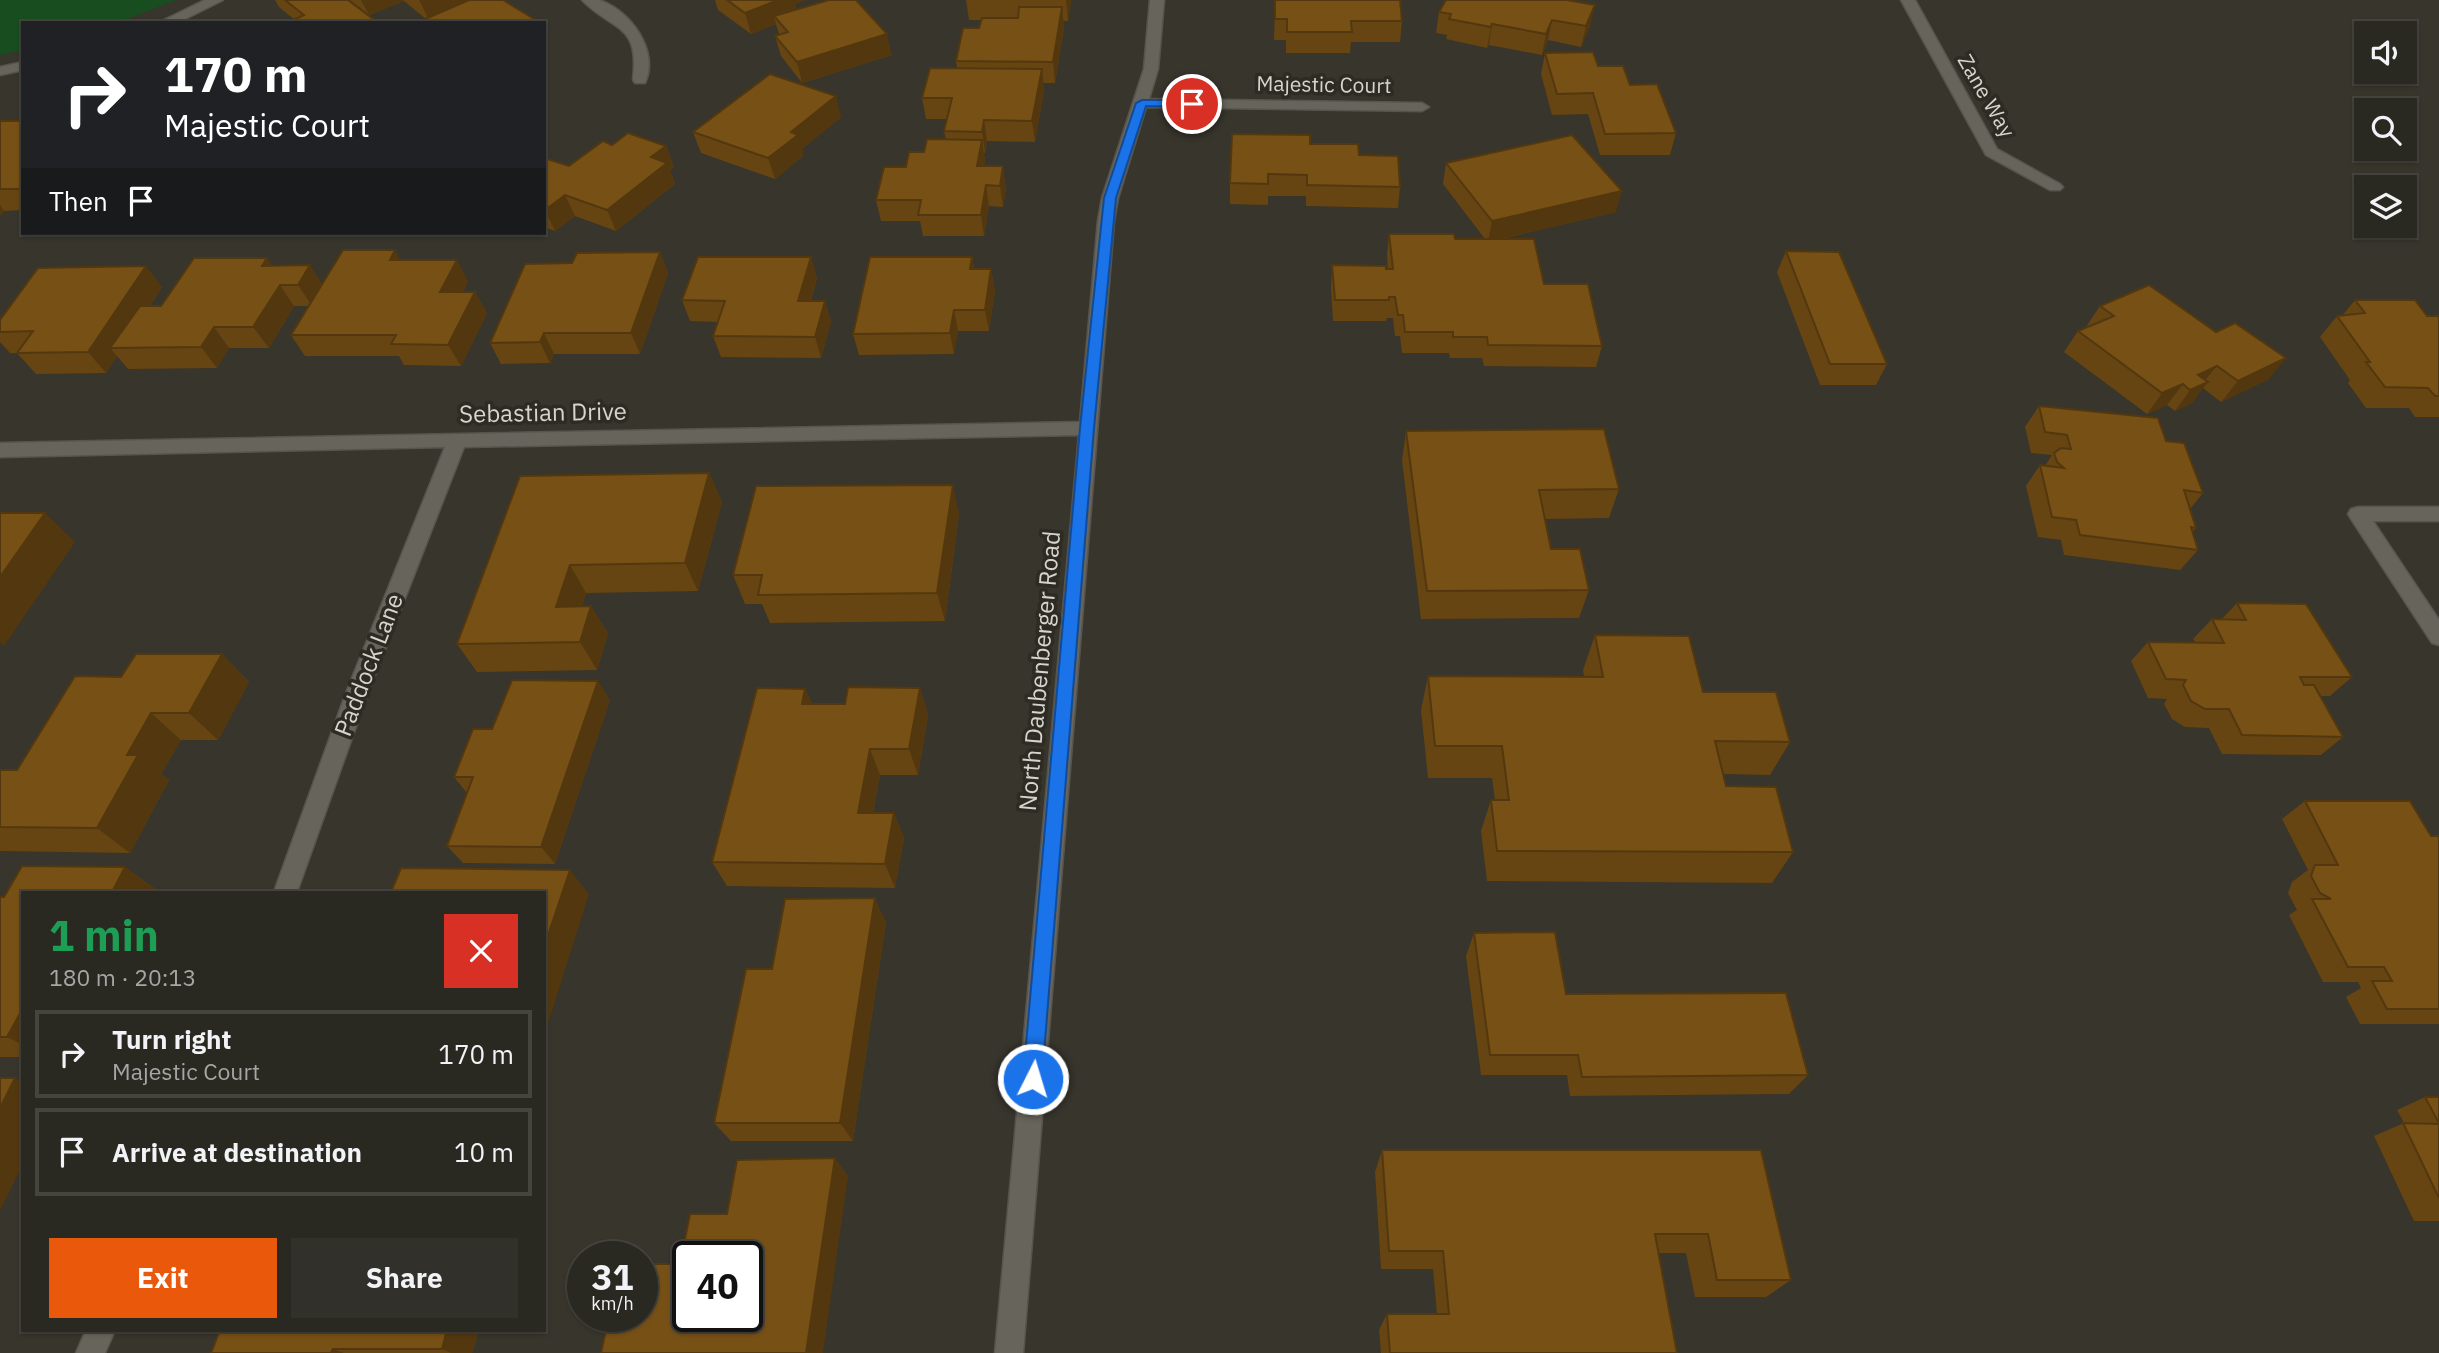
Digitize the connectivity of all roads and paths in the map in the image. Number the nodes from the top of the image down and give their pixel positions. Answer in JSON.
{"nodes":[{"id":1,"x":216,"y":0,"type":"edge"},
{"id":2,"x":589,"y":0,"type":"edge"},
{"id":3,"x":1157,"y":0,"type":"edge"},
{"id":4,"x":1908,"y":0,"type":"edge"},
{"id":5,"x":169,"y":21,"type":"edge"},
{"id":6,"x":21,"y":66,"type":"edge"},
{"id":7,"x":0,"y":71,"type":"edge"},
{"id":8,"x":640,"y":80,"type":"dead end"},
{"id":9,"x":1142,"y":103,"type":"junction"},
{"id":10,"x":1422,"y":107,"type":"dead end"},
{"id":11,"x":2055,"y":187,"type":"dead end"},
{"id":12,"x":1087,"y":428,"type":"junction"},
{"id":13,"x":458,"y":439,"type":"junction"},
{"id":14,"x":0,"y":450,"type":"edge"},
{"id":15,"x":2439,"y":514,"type":"edge"},
{"id":16,"x":2439,"y":637,"type":"edge"},
{"id":17,"x":286,"y":891,"type":"edge"},
{"id":18,"x":100,"y":1332,"type":"edge"},
{"id":19,"x":90,"y":1353,"type":"edge"},
{"id":20,"x":1009,"y":1353,"type":"edge"}],
"edges":[{"from":1,"to":5,"type":"street"},
{"from":2,"to":8,"type":"street"},
{"from":3,"to":9,"type":"street","name":"North Daubenberger Road"},
{"from":4,"to":11,"type":"street","name":"Zane Way"},
{"from":6,"to":7,"type":"street"},
{"from":9,"to":10,"type":"street","name":"Majestic Court"},
{"from":9,"to":12,"type":"street","name":"North Daubenberger Road"},
{"from":12,"to":13,"type":"street","name":"Sebastian Drive"},
{"from":12,"to":20,"type":"street","name":"North Daubenberger Road"},
{"from":13,"to":14,"type":"street","name":"Sebastian Drive"},
{"from":13,"to":17,"type":"street","name":"Paddock Lane"},
{"from":15,"to":16,"type":"street"},
{"from":18,"to":19,"type":"street"}]}
